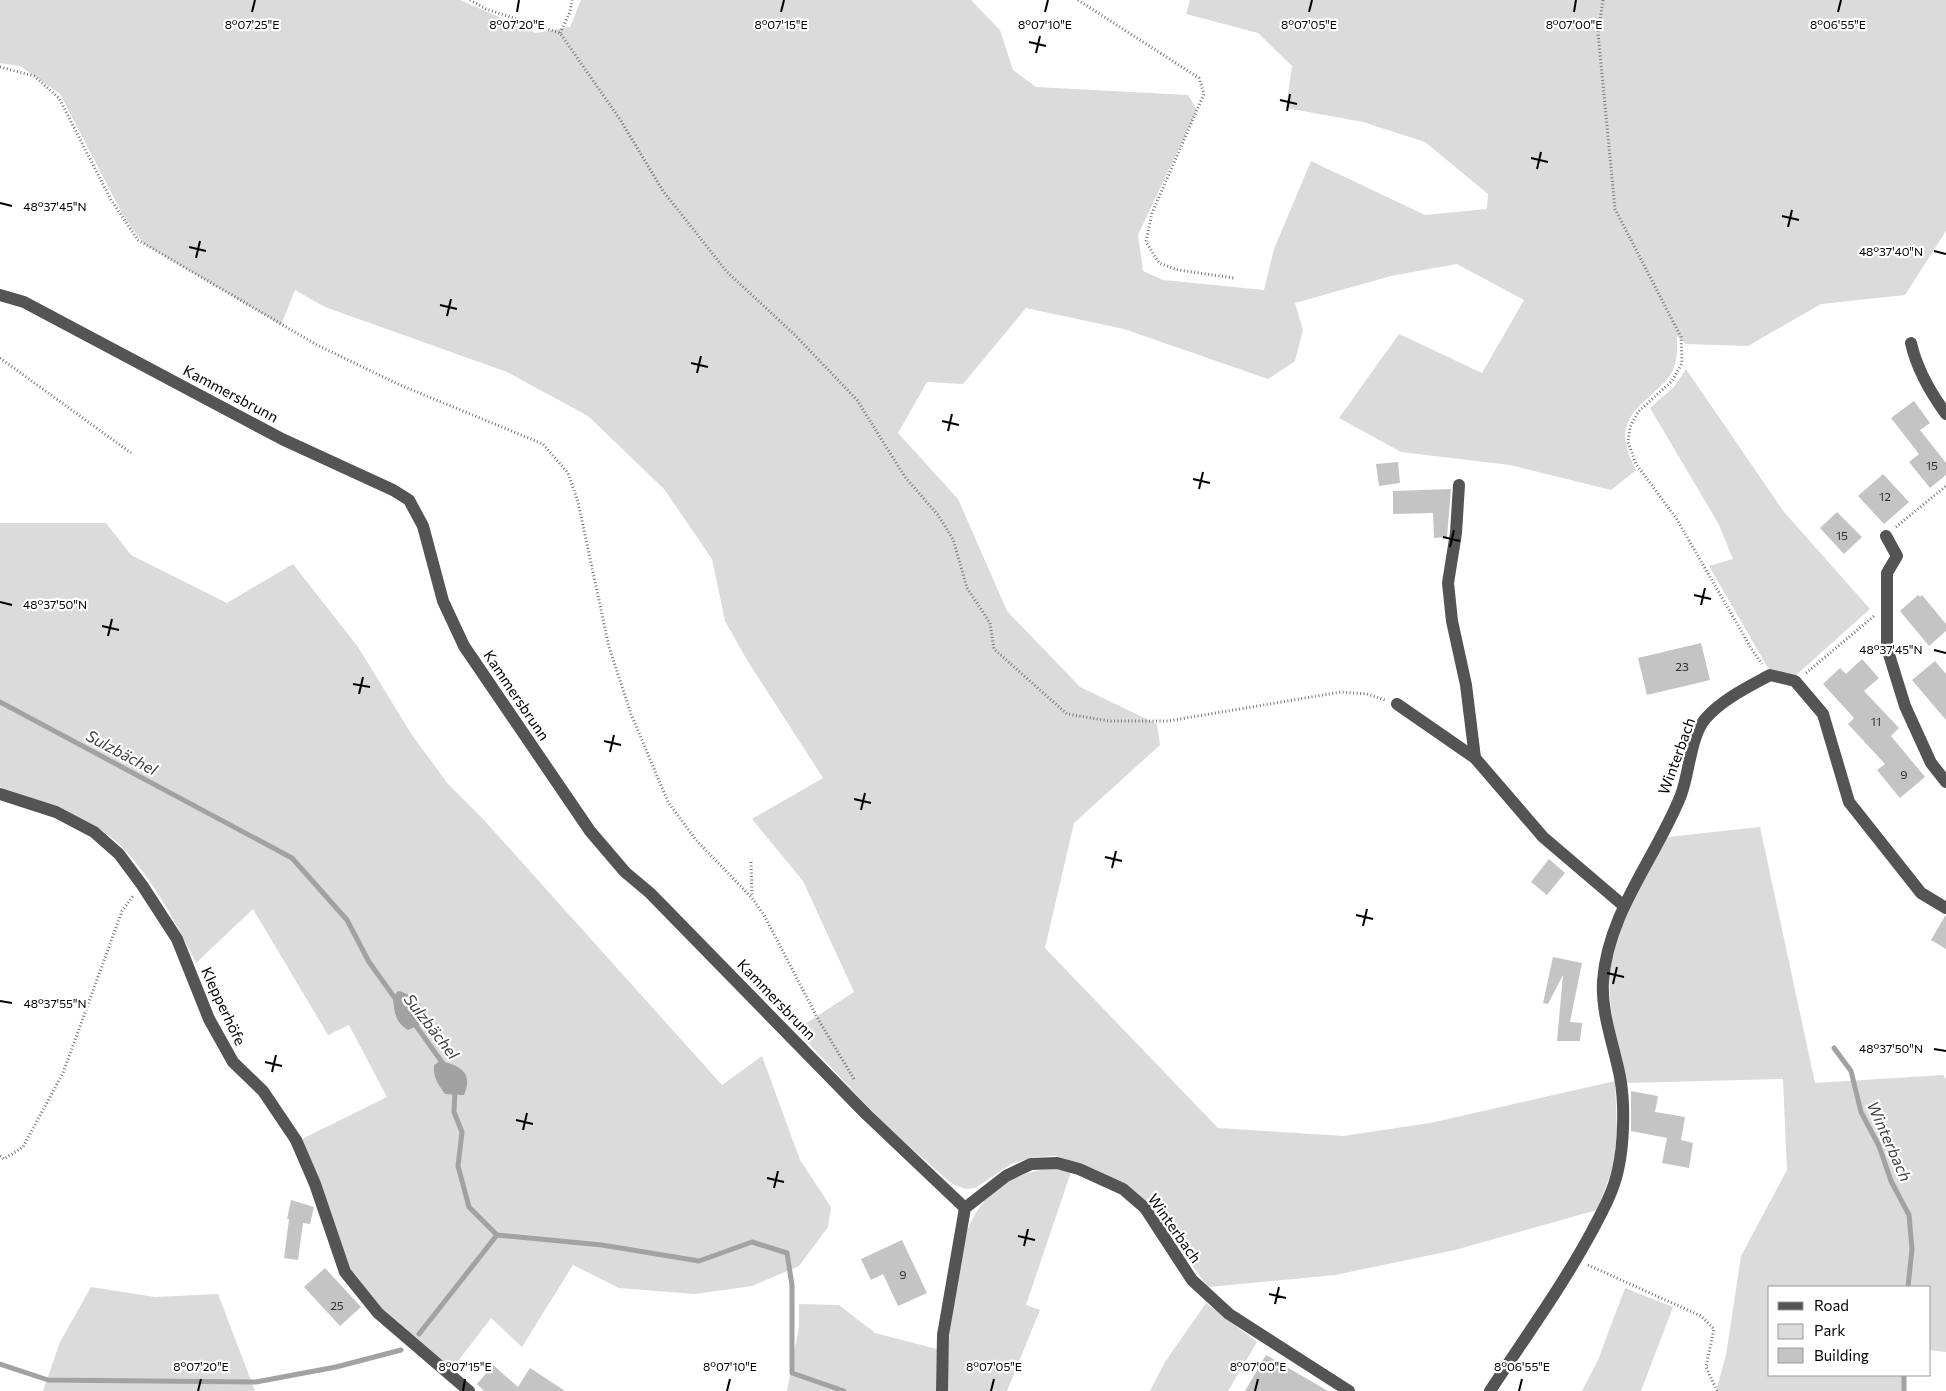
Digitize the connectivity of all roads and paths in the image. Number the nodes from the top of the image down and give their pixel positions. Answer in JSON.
{"nodes":[{"id":1,"x":470,"y":0,"type":"edge"},
{"id":2,"x":572,"y":0,"type":"edge"},
{"id":3,"x":1078,"y":0,"type":"edge"},
{"id":4,"x":1603,"y":0,"type":"edge"},
{"id":5,"x":560,"y":33,"type":"junction"},
{"id":6,"x":0,"y":67,"type":"edge"},
{"id":7,"x":1234,"y":278,"type":"dead end"},
{"id":8,"x":0,"y":295,"type":"edge"},
{"id":9,"x":1911,"y":342,"type":"dead end"},
{"id":10,"x":0,"y":358,"type":"edge"},
{"id":11,"x":1946,"y":414,"type":"edge"},
{"id":12,"x":131,"y":453,"type":"dead end"},
{"id":13,"x":1459,"y":485,"type":"dead end"},
{"id":14,"x":1946,"y":486,"type":"edge"},
{"id":15,"x":1886,"y":536,"type":"joint"},
{"id":16,"x":1887,"y":606,"type":"junction"},
{"id":17,"x":1770,"y":675,"type":"junction"},
{"id":18,"x":1796,"y":681,"type":"junction"},
{"id":19,"x":1397,"y":704,"type":"joint"},
{"id":20,"x":1475,"y":758,"type":"junction"},
{"id":21,"x":1946,"y":782,"type":"edge"},
{"id":22,"x":0,"y":794,"type":"edge"},
{"id":23,"x":751,"y":862,"type":"dead end"},
{"id":24,"x":142,"y":885,"type":"junction"},
{"id":25,"x":752,"y":898,"type":"junction"},
{"id":26,"x":1624,"y":906,"type":"junction"},
{"id":27,"x":1946,"y":908,"type":"edge"},
{"id":28,"x":855,"y":1081,"type":"dead end"},
{"id":29,"x":0,"y":1156,"type":"edge"},
{"id":30,"x":965,"y":1208,"type":"junction"},
{"id":31,"x":1577,"y":1259,"type":"junction"},
{"id":32,"x":469,"y":1391,"type":"edge"},
{"id":33,"x":942,"y":1391,"type":"edge"},
{"id":34,"x":1348,"y":1391,"type":"edge"},
{"id":35,"x":1490,"y":1391,"type":"edge"},
{"id":36,"x":1717,"y":1391,"type":"edge"}],
"edges":[{"from":1,"to":5,"type":"path"},
{"from":2,"to":5,"type":"path"},
{"from":3,"to":7,"type":"path"},
{"from":4,"to":17,"type":"path"},
{"from":5,"to":19,"type":"path"},
{"from":6,"to":25,"type":"path"},
{"from":8,"to":30,"type":"street","name":"Kammersbrunn"},
{"from":9,"to":11,"type":"street"},
{"from":10,"to":12,"type":"path"},
{"from":13,"to":20,"type":"street"},
{"from":14,"to":15,"type":"path"},
{"from":15,"to":16,"type":"street"},
{"from":16,"to":18,"type":"path"},
{"from":16,"to":21,"type":"street"},
{"from":17,"to":18,"type":"street"},
{"from":17,"to":26,"type":"street","name":"Winterbach"},
{"from":18,"to":27,"type":"street"},
{"from":19,"to":20,"type":"street"},
{"from":20,"to":26,"type":"street"},
{"from":22,"to":24,"type":"street","name":"Klepperhöfe"},
{"from":23,"to":25,"type":"path"},
{"from":24,"to":29,"type":"path"},
{"from":24,"to":32,"type":"street","name":"Klepperhöfe"},
{"from":25,"to":28,"type":"path"},
{"from":26,"to":31,"type":"street","name":"Winterbach"},
{"from":30,"to":33,"type":"street"},
{"from":30,"to":34,"type":"street","name":"Winterbach"},
{"from":31,"to":35,"type":"street","name":"Winterbach"},
{"from":31,"to":36,"type":"path"}]}
